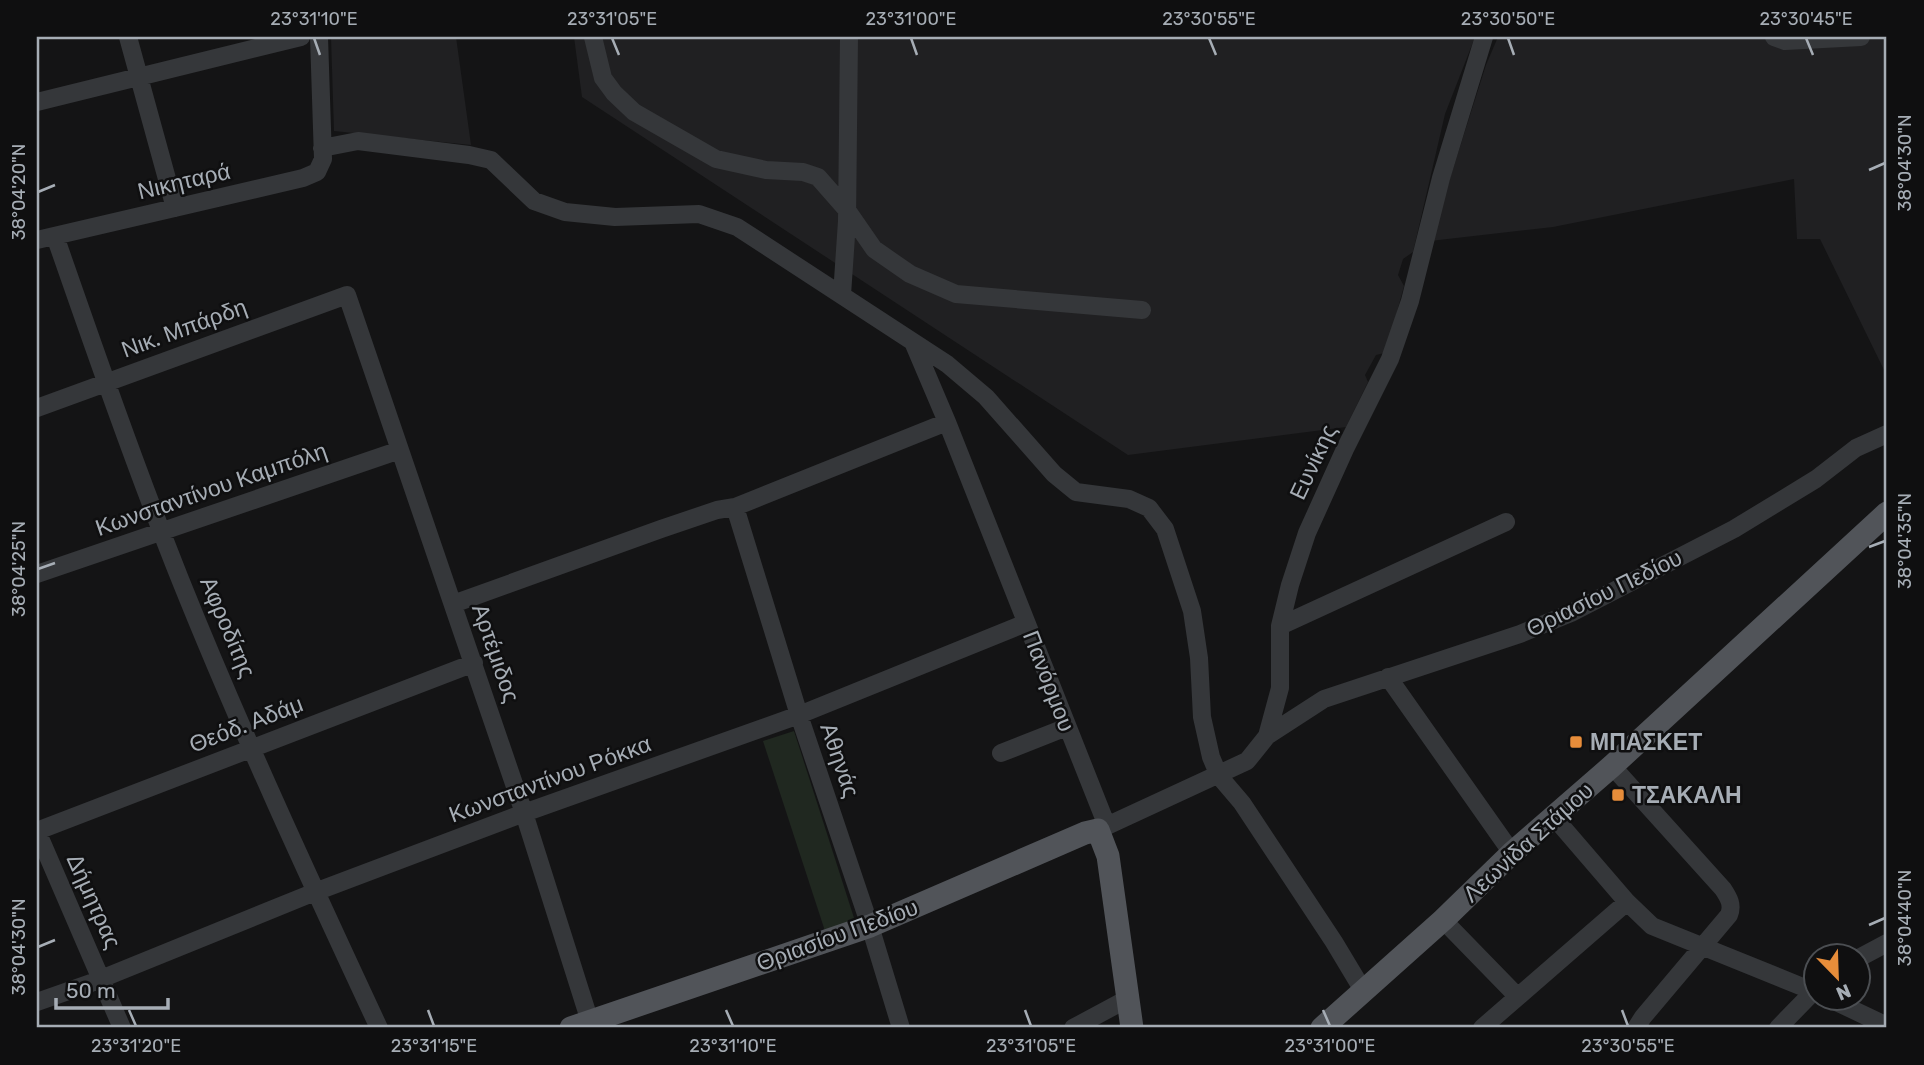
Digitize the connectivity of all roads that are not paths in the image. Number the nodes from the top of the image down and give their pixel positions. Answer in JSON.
{"nodes":[{"id":1,"x":128,"y":37,"type":"edge"},
{"id":2,"x":301,"y":37,"type":"edge"},
{"id":3,"x":319,"y":37,"type":"edge"},
{"id":4,"x":593,"y":37,"type":"edge"},
{"id":5,"x":849,"y":37,"type":"edge"},
{"id":6,"x":1484,"y":37,"type":"edge"},
{"id":7,"x":1774,"y":37,"type":"edge"},
{"id":8,"x":1861,"y":37,"type":"edge"},
{"id":9,"x":239,"y":44,"type":"edge"},
{"id":10,"x":138,"y":75,"type":"junction"},
{"id":11,"x":37,"y":102,"type":"edge"},
{"id":12,"x":322,"y":148,"type":"junction"},
{"id":13,"x":175,"y":208,"type":"junction"},
{"id":14,"x":848,"y":210,"type":"junction"},
{"id":15,"x":55,"y":236,"type":"junction"},
{"id":16,"x":37,"y":240,"type":"edge"},
{"id":17,"x":347,"y":295,"type":"joint"},
{"id":18,"x":842,"y":295,"type":"junction"},
{"id":19,"x":1142,"y":310,"type":"dead end"},
{"id":20,"x":912,"y":341,"type":"junction"},
{"id":21,"x":106,"y":382,"type":"junction"},
{"id":22,"x":37,"y":408,"type":"edge"},
{"id":23,"x":947,"y":422,"type":"junction"},
{"id":24,"x":1887,"y":434,"type":"edge"},
{"id":25,"x":400,"y":450,"type":"junction"},
{"id":26,"x":735,"y":507,"type":"junction"},
{"id":27,"x":1887,"y":513,"type":"edge"},
{"id":28,"x":1506,"y":522,"type":"dead end"},
{"id":29,"x":162,"y":532,"type":"junction"},
{"id":30,"x":37,"y":574,"type":"edge"},
{"id":31,"x":453,"y":604,"type":"junction"},
{"id":32,"x":1026,"y":623,"type":"junction"},
{"id":33,"x":1280,"y":626,"type":"junction"},
{"id":34,"x":474,"y":663,"type":"junction"},
{"id":35,"x":1388,"y":677,"type":"junction"},
{"id":36,"x":799,"y":715,"type":"junction"},
{"id":37,"x":1067,"y":727,"type":"junction"},
{"id":38,"x":1267,"y":736,"type":"junction"},
{"id":39,"x":252,"y":748,"type":"junction"},
{"id":40,"x":1001,"y":754,"type":"dead end"},
{"id":41,"x":1612,"y":766,"type":"junction"},
{"id":42,"x":1219,"y":776,"type":"junction"},
{"id":43,"x":524,"y":813,"type":"junction"},
{"id":44,"x":1553,"y":816,"type":"junction"},
{"id":45,"x":37,"y":831,"type":"edge"},
{"id":46,"x":1103,"y":832,"type":"junction"},
{"id":47,"x":1512,"y":853,"type":"junction"},
{"id":48,"x":315,"y":892,"type":"junction"},
{"id":49,"x":1627,"y":902,"type":"junction"},
{"id":50,"x":1443,"y":920,"type":"junction"},
{"id":51,"x":872,"y":932,"type":"junction"},
{"id":52,"x":1887,"y":943,"type":"edge"},
{"id":53,"x":1704,"y":945,"type":"junction"},
{"id":54,"x":1871,"y":952,"type":"edge"},
{"id":55,"x":96,"y":981,"type":"junction"},
{"id":56,"x":1801,"y":986,"type":"edge"},
{"id":57,"x":1364,"y":992,"type":"junction"},
{"id":58,"x":1517,"y":996,"type":"junction"},
{"id":59,"x":1129,"y":998,"type":"junction"},
{"id":60,"x":37,"y":1002,"type":"edge"},
{"id":61,"x":1801,"y":1008,"type":"edge"},
{"id":62,"x":1857,"y":1012,"type":"edge"},
{"id":63,"x":584,"y":1026,"type":"edge"},
{"id":64,"x":1887,"y":1027,"type":"edge"},
{"id":65,"x":122,"y":1028,"type":"edge"},
{"id":66,"x":379,"y":1028,"type":"edge"},
{"id":67,"x":614,"y":1028,"type":"edge"},
{"id":68,"x":901,"y":1028,"type":"edge"},
{"id":69,"x":1073,"y":1028,"type":"edge"},
{"id":70,"x":1132,"y":1028,"type":"edge"},
{"id":71,"x":1322,"y":1028,"type":"edge"},
{"id":72,"x":1482,"y":1028,"type":"edge"},
{"id":73,"x":1636,"y":1028,"type":"edge"},
{"id":74,"x":1779,"y":1028,"type":"edge"}],
"edges":[{"from":1,"to":10,"type":"street"},
{"from":2,"to":9,"type":"street"},
{"from":3,"to":12,"type":"street"},
{"from":4,"to":14,"type":"street"},
{"from":5,"to":14,"type":"street"},
{"from":6,"to":33,"type":"street","name":"Ευνίκης"},
{"from":7,"to":8,"type":"street"},
{"from":9,"to":10,"type":"street"},
{"from":10,"to":11,"type":"street"},
{"from":10,"to":13,"type":"street"},
{"from":12,"to":13,"type":"street","name":"Νικηταρά"},
{"from":12,"to":18,"type":"street"},
{"from":13,"to":15,"type":"street","name":"Νικηταρά"},
{"from":14,"to":18,"type":"street"},
{"from":14,"to":19,"type":"street"},
{"from":15,"to":16,"type":"street","name":"Νικηταρά"},
{"from":15,"to":21,"type":"street","name":"Αφροδίτης"},
{"from":17,"to":21,"type":"street","name":"Νικ. Μπάρδη"},
{"from":17,"to":25,"type":"street","name":"Αρτέμιδος"},
{"from":18,"to":20,"type":"street"},
{"from":20,"to":23,"type":"street","name":"Πανόρμου"},
{"from":20,"to":42,"type":"street"},
{"from":21,"to":22,"type":"street","name":"Νικ. Μπάρδη"},
{"from":21,"to":29,"type":"street","name":"Αφροδίτης"},
{"from":23,"to":26,"type":"street"},
{"from":23,"to":32,"type":"street","name":"Πανόρμου"},
{"from":24,"to":35,"type":"street","name":"Θριασίου Πεδίου"},
{"from":25,"to":29,"type":"street","name":"Κωνσταντίνου Καμπόλη"},
{"from":25,"to":31,"type":"street","name":"Αρτέμιδος"},
{"from":26,"to":31,"type":"street"},
{"from":26,"to":36,"type":"street","name":"Αθηνάς"},
{"from":27,"to":41,"type":"main road","name":"Λεωνίδα Στάμου"},
{"from":28,"to":33,"type":"street"},
{"from":29,"to":30,"type":"street","name":"Κωνσταντίνου Καμπόλη"},
{"from":29,"to":39,"type":"street","name":"Αφροδίτης"},
{"from":31,"to":34,"type":"street","name":"Αρτέμιδος"},
{"from":32,"to":36,"type":"street","name":"Κωνσταντίνου Ρόκκα"},
{"from":32,"to":37,"type":"street","name":"Πανόρμου"},
{"from":33,"to":38,"type":"street","name":"Ευνίκης"},
{"from":34,"to":39,"type":"street","name":"Θεόδ. Αδάμ"},
{"from":34,"to":43,"type":"street","name":"Αρτέμιδος"},
{"from":35,"to":38,"type":"street","name":"Θριασίου Πεδίου"},
{"from":35,"to":47,"type":"street"},
{"from":36,"to":43,"type":"street","name":"Κωνσταντίνου Ρόκκα"},
{"from":36,"to":51,"type":"street","name":"Αθηνάς"},
{"from":37,"to":40,"type":"street"},
{"from":37,"to":46,"type":"street","name":"Πανόρμου"},
{"from":38,"to":42,"type":"street","name":"Ευνίκης"},
{"from":39,"to":45,"type":"street","name":"Θεόδ. Αδάμ"},
{"from":39,"to":48,"type":"street","name":"Αφροδίτης"},
{"from":41,"to":44,"type":"main road","name":"Λεωνίδα Στάμου"},
{"from":41,"to":53,"type":"street"},
{"from":42,"to":46,"type":"street","name":"Ευνίκης"},
{"from":42,"to":57,"type":"street"},
{"from":43,"to":48,"type":"street","name":"Κωνσταντίνου Ρόκκα"},
{"from":43,"to":63,"type":"street","name":"Αρτέμιδος"},
{"from":44,"to":47,"type":"main road","name":"Λεωνίδα Στάμου"},
{"from":44,"to":49,"type":"street"},
{"from":45,"to":55,"type":"street","name":"Δήμητρας"},
{"from":46,"to":51,"type":"main road","name":"Θριασίου Πεδίου"},
{"from":46,"to":59,"type":"main road","name":"Πανόρμου"},
{"from":47,"to":50,"type":"main road","name":"Λεωνίδα Στάμου"},
{"from":48,"to":55,"type":"street","name":"Κωνσταντίνου Ρόκκα"},
{"from":48,"to":66,"type":"street","name":"Αφροδίτης"},
{"from":49,"to":53,"type":"street"},
{"from":49,"to":58,"type":"street"},
{"from":50,"to":57,"type":"main road","name":"Λεωνίδα Στάμου"},
{"from":50,"to":58,"type":"street"},
{"from":51,"to":63,"type":"main road","name":"Θριασίου Πεδίου"},
{"from":51,"to":67,"type":"main road","name":"Θριασίου Πεδίου"},
{"from":51,"to":68,"type":"street","name":"Αθηνάς"},
{"from":52,"to":54,"type":"street"},
{"from":53,"to":56,"type":"street"},
{"from":53,"to":73,"type":"street"},
{"from":55,"to":60,"type":"street","name":"Κωνσταντίνου Ρόκκα"},
{"from":55,"to":65,"type":"street","name":"Δήμητρας"},
{"from":57,"to":71,"type":"main road","name":"Λεωνίδα Στάμου"},
{"from":58,"to":72,"type":"street"},
{"from":59,"to":69,"type":"street"},
{"from":59,"to":70,"type":"main road","name":"Πανόρμου"},
{"from":61,"to":74,"type":"street"},
{"from":62,"to":64,"type":"street"}]}
